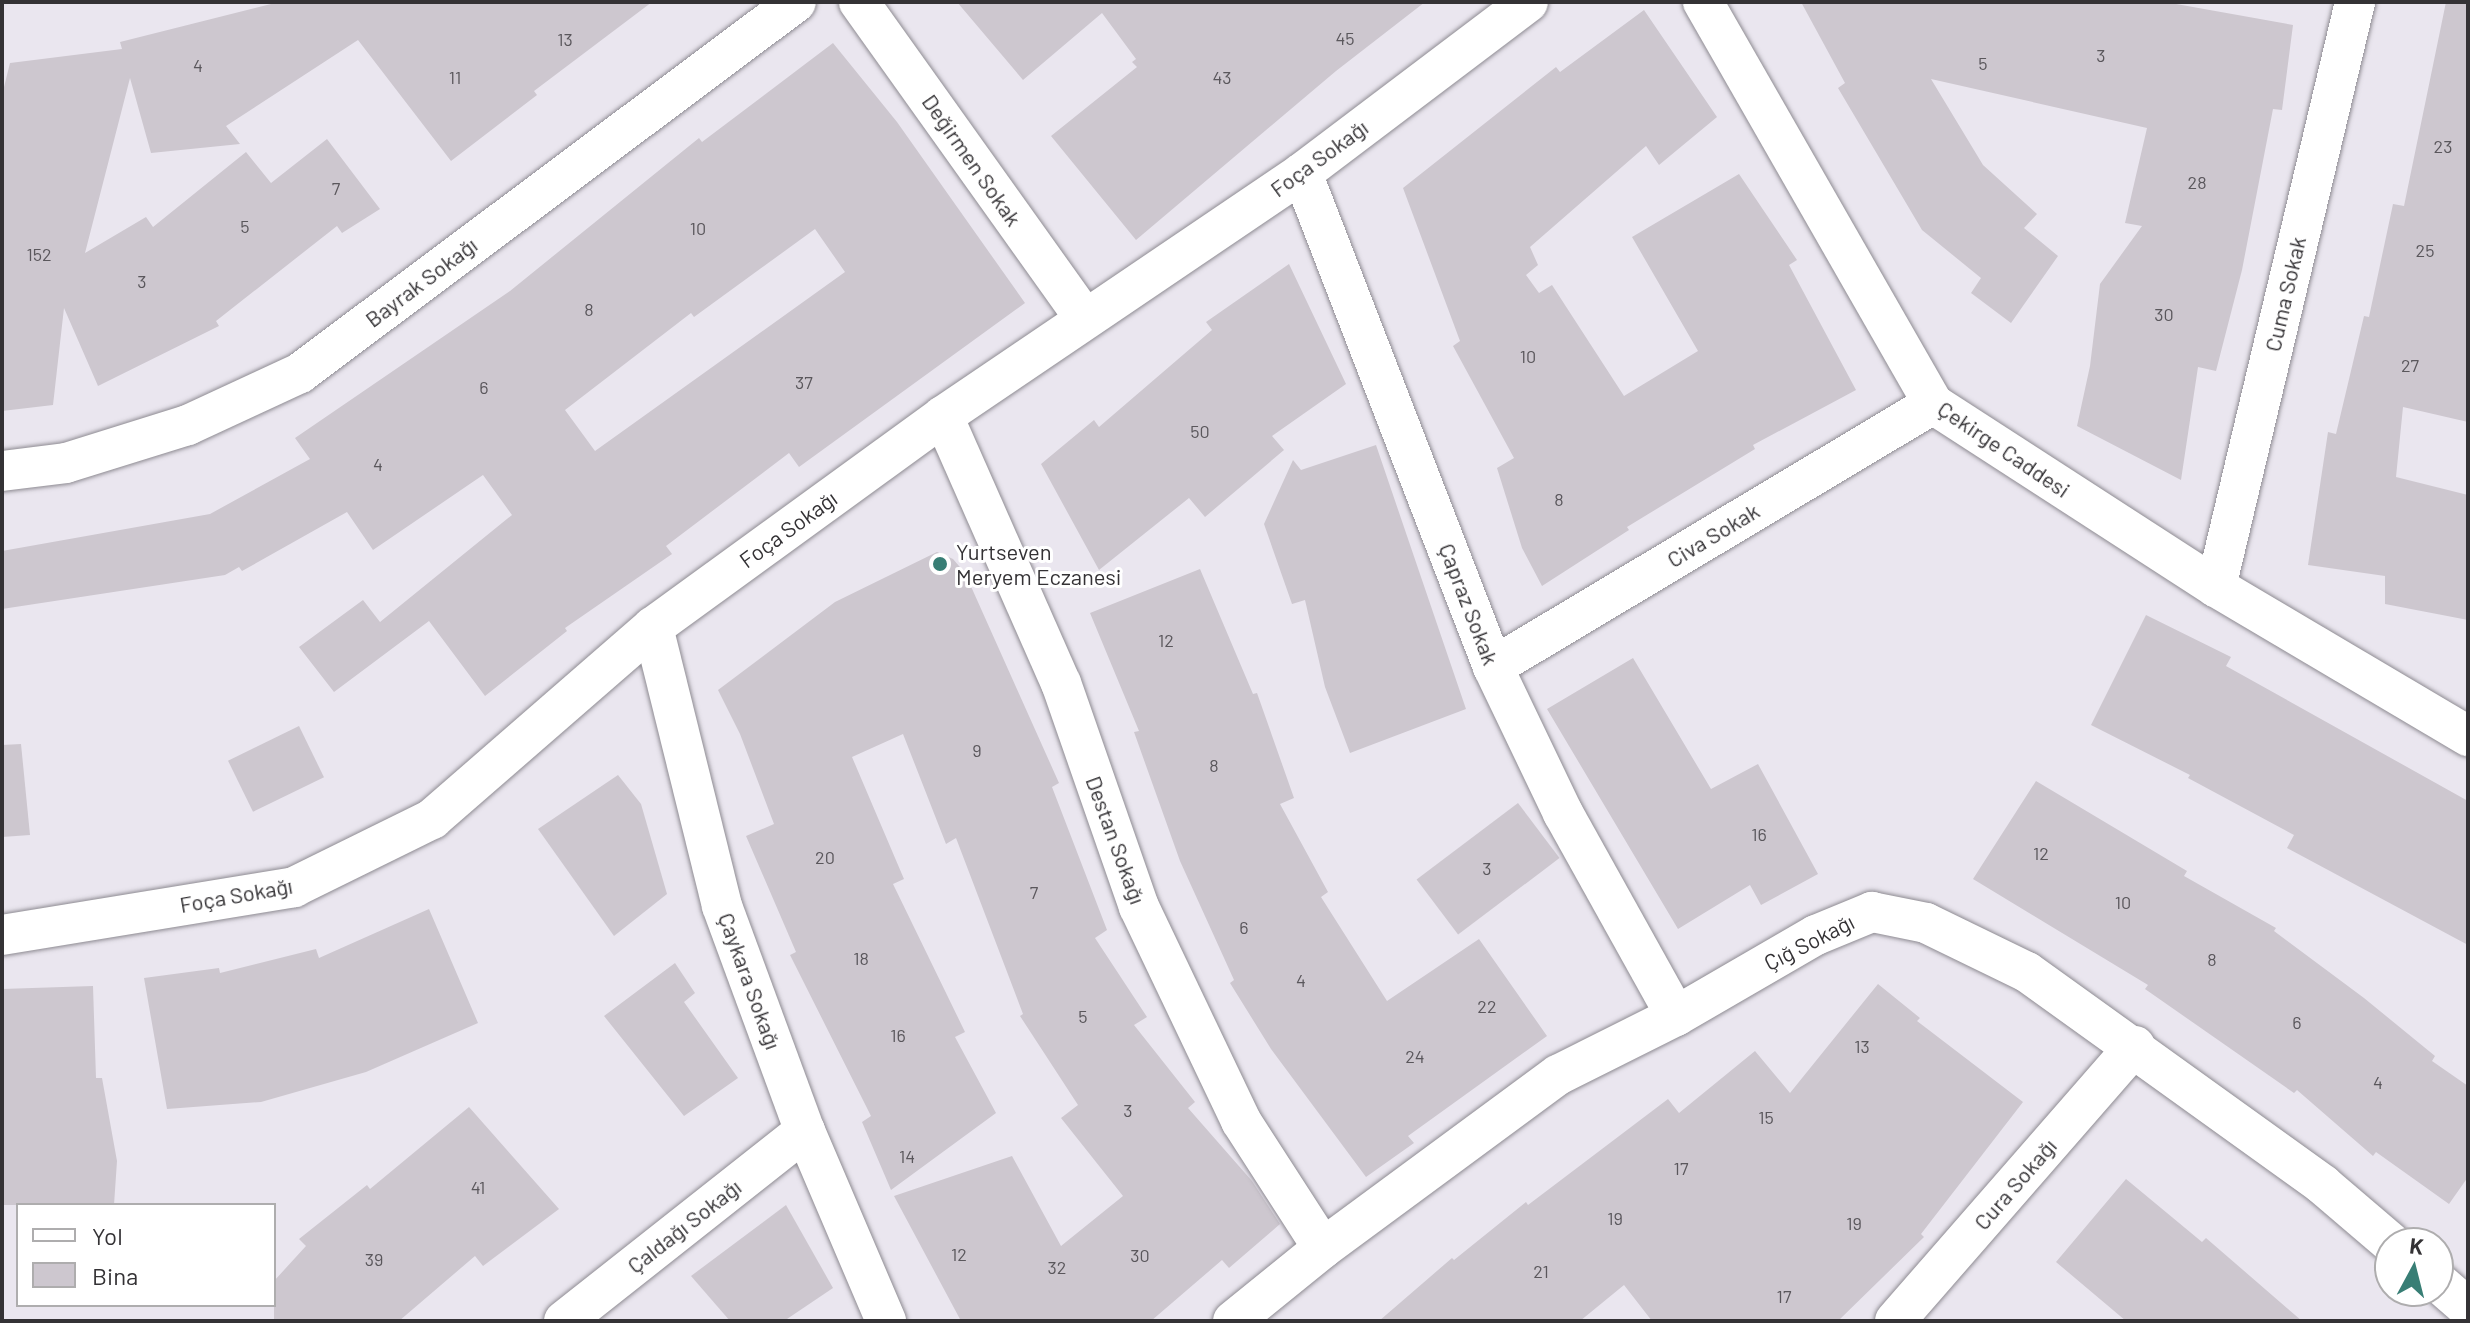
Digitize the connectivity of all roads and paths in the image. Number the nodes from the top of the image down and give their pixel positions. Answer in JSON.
{"nodes":[{"id":1,"x":796,"y":2,"type":"edge"},
{"id":2,"x":859,"y":2,"type":"edge"},
{"id":3,"x":1528,"y":2,"type":"edge"},
{"id":4,"x":1703,"y":2,"type":"edge"},
{"id":5,"x":2355,"y":2,"type":"edge"},
{"id":6,"x":1302,"y":173,"type":"junction"},
{"id":7,"x":1085,"y":319,"type":"junction"},
{"id":8,"x":1933,"y":404,"type":"junction"},
{"id":9,"x":943,"y":416,"type":"junction"},
{"id":10,"x":2,"y":471,"type":"edge"},
{"id":11,"x":2216,"y":587,"type":"junction"},
{"id":12,"x":653,"y":627,"type":"junction"},
{"id":13,"x":1493,"y":667,"type":"junction"},
{"id":14,"x":2468,"y":736,"type":"edge"},
{"id":15,"x":2,"y":935,"type":"edge"},
{"id":16,"x":1676,"y":1016,"type":"junction"},
{"id":17,"x":2135,"y":1046,"type":"junction"},
{"id":18,"x":805,"y":1131,"type":"junction"},
{"id":19,"x":2374,"y":1228,"type":"edge"},
{"id":20,"x":1323,"y":1248,"type":"junction"},
{"id":21,"x":564,"y":1321,"type":"edge"},
{"id":22,"x":886,"y":1321,"type":"edge"},
{"id":23,"x":1233,"y":1321,"type":"edge"},
{"id":24,"x":1895,"y":1321,"type":"edge"}],
"edges":[{"from":1,"to":10,"type":"street","name":"Bayrak Sokağı"},
{"from":2,"to":7,"type":"street","name":"Değirmen Sokak"},
{"from":3,"to":6,"type":"street","name":"Foça Sokağı"},
{"from":4,"to":8,"type":"street","name":"Çekirge Caddesi"},
{"from":5,"to":11,"type":"street","name":"Cuma Sokak"},
{"from":6,"to":7,"type":"street","name":"Foça Sokağı"},
{"from":6,"to":13,"type":"street","name":"Çapraz Sokak"},
{"from":7,"to":9,"type":"street","name":"Foça Sokağı"},
{"from":8,"to":11,"type":"street","name":"Çekirge Caddesi"},
{"from":8,"to":13,"type":"street","name":"Civa Sokak"},
{"from":9,"to":12,"type":"street","name":"Foça Sokağı"},
{"from":9,"to":20,"type":"street","name":"Destan Sokağı"},
{"from":11,"to":14,"type":"street","name":"Çekirge Caddesi"},
{"from":12,"to":15,"type":"street","name":"Foça Sokağı"},
{"from":12,"to":18,"type":"street","name":"Çaykara Sokağı"},
{"from":13,"to":16,"type":"street","name":"Çapraz Sokak"},
{"from":16,"to":17,"type":"street","name":"Çığ Sokağı"},
{"from":16,"to":20,"type":"street","name":"Çığ Sokağı"},
{"from":17,"to":19,"type":"street","name":"Çığ Sokağı"},
{"from":17,"to":24,"type":"street","name":"Cura Sokağı"},
{"from":18,"to":21,"type":"street","name":"Çaldağı Sokağı"},
{"from":18,"to":22,"type":"street","name":"Çaykara Sokağı"},
{"from":20,"to":23,"type":"street","name":"Çığ Sokağı"}]}
